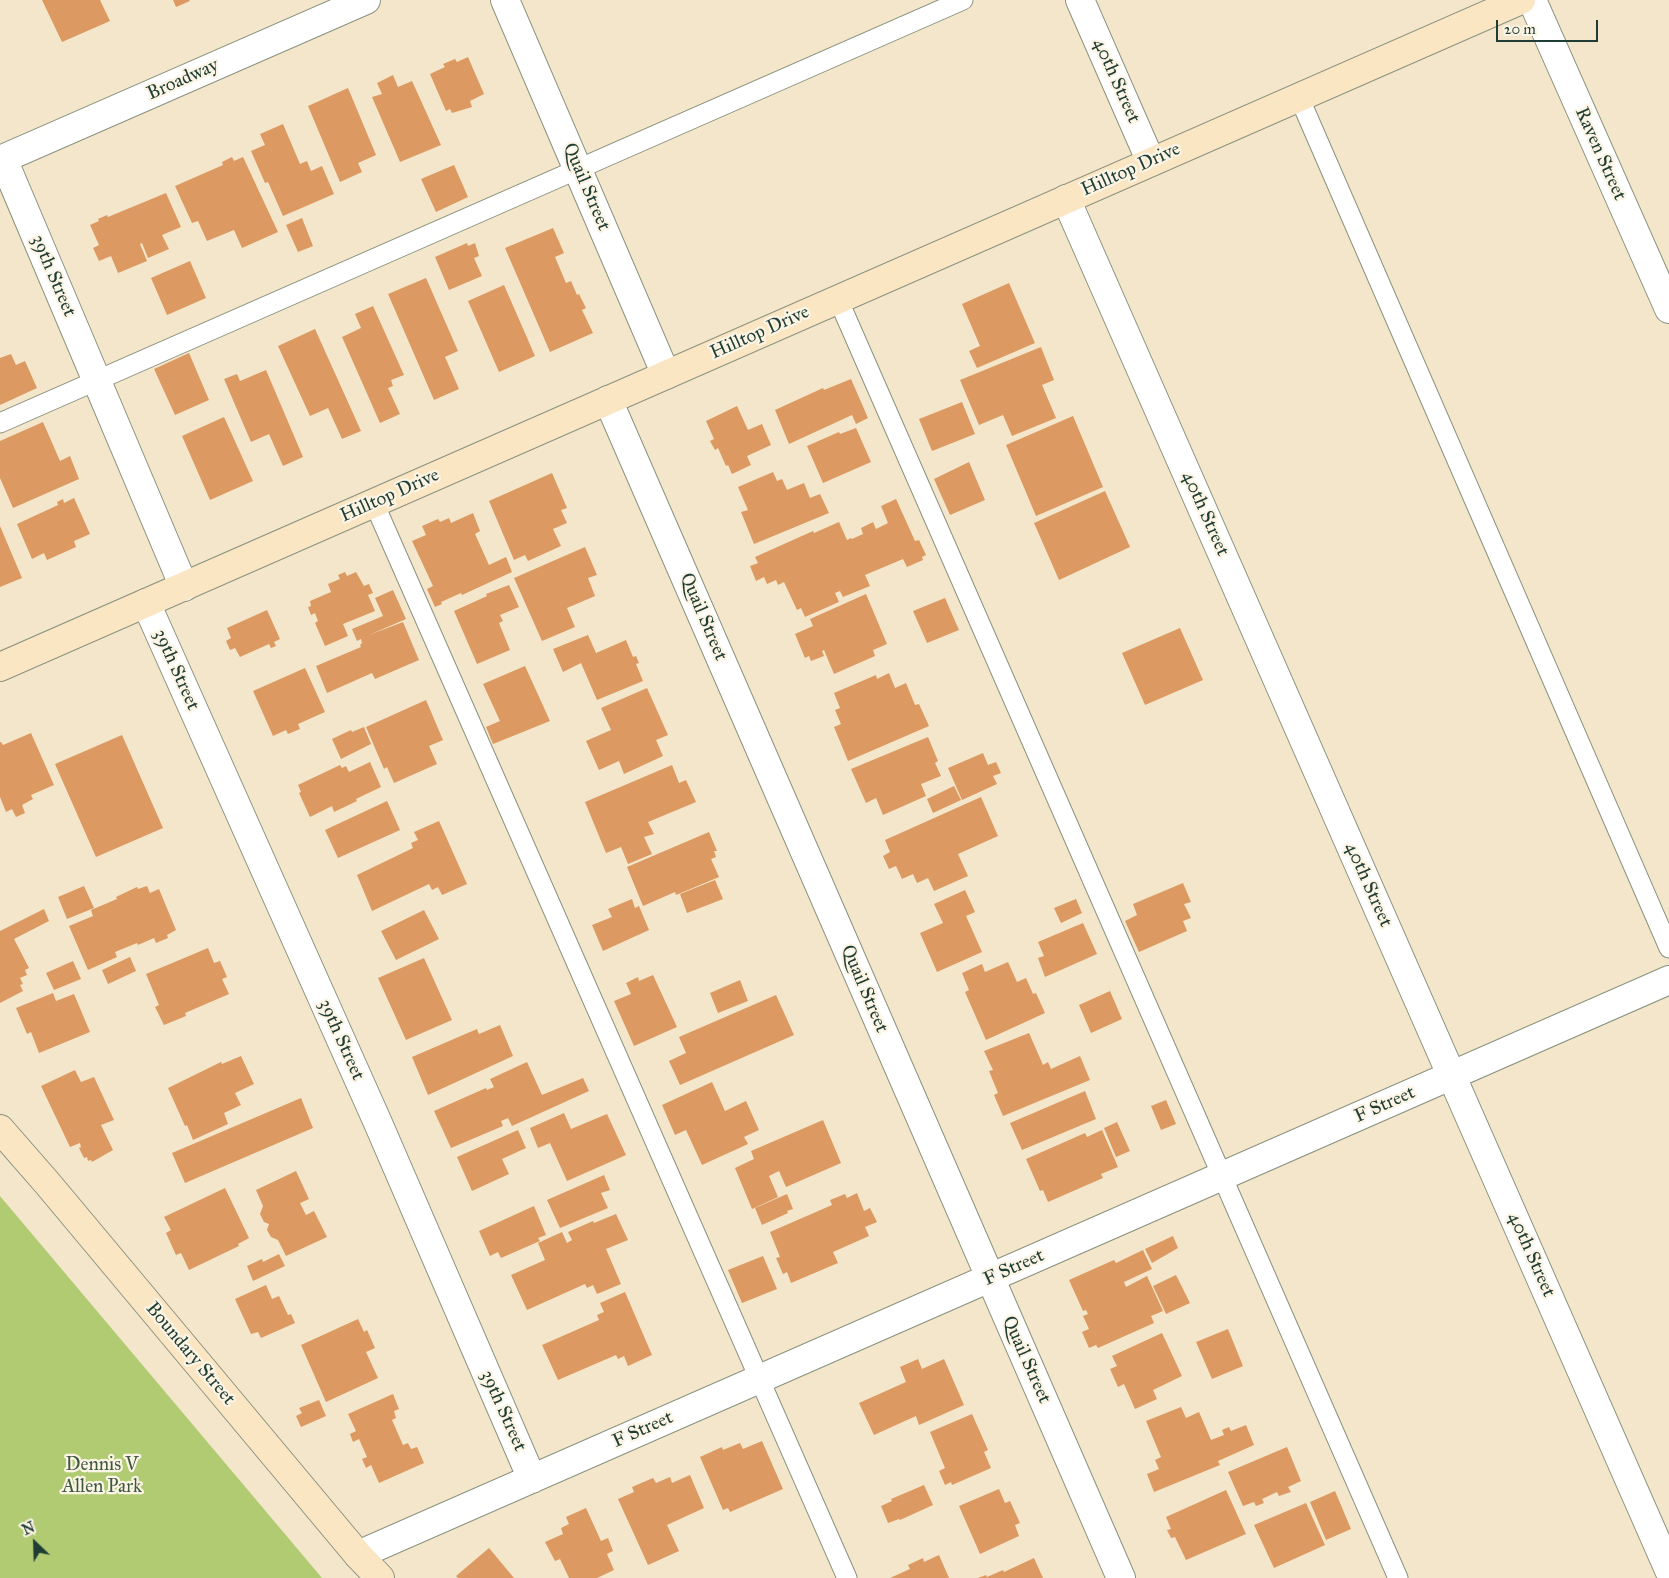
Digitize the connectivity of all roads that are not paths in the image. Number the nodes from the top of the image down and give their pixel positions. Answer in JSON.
{"nodes":[{"id":1,"x":366,"y":0,"type":"edge"},
{"id":2,"x":505,"y":0,"type":"edge"},
{"id":3,"x":963,"y":0,"type":"edge"},
{"id":4,"x":1080,"y":0,"type":"edge"},
{"id":5,"x":1521,"y":0,"type":"edge"},
{"id":6,"x":1532,"y":0,"type":"edge"},
{"id":7,"x":1299,"y":97,"type":"junction"},
{"id":8,"x":2,"y":160,"type":"edge"},
{"id":9,"x":1151,"y":162,"type":"junction"},
{"id":10,"x":578,"y":170,"type":"junction"},
{"id":11,"x":1066,"y":199,"type":"junction"},
{"id":12,"x":838,"y":300,"type":"junction"},
{"id":13,"x":1669,"y":309,"type":"edge"},
{"id":14,"x":666,"y":375,"type":"junction"},
{"id":15,"x":97,"y":381,"type":"junction"},
{"id":16,"x":608,"y":400,"type":"junction"},
{"id":17,"x":0,"y":423,"type":"edge"},
{"id":18,"x":374,"y":503,"type":"junction"},
{"id":19,"x":184,"y":587,"type":"junction"},
{"id":20,"x":146,"y":603,"type":"junction"},
{"id":21,"x":0,"y":667,"type":"edge"},
{"id":22,"x":1669,"y":948,"type":"edge"},
{"id":23,"x":1669,"y":980,"type":"edge"},
{"id":24,"x":1452,"y":1076,"type":"junction"},
{"id":25,"x":0,"y":1129,"type":"edge"},
{"id":26,"x":1222,"y":1176,"type":"junction"},
{"id":27,"x":990,"y":1278,"type":"junction"},
{"id":28,"x":759,"y":1380,"type":"junction"},
{"id":29,"x":532,"y":1479,"type":"junction"},
{"id":30,"x":358,"y":1555,"type":"junction"},
{"id":31,"x":1669,"y":1570,"type":"edge"},
{"id":32,"x":380,"y":1578,"type":"edge"},
{"id":33,"x":847,"y":1578,"type":"edge"},
{"id":34,"x":1120,"y":1578,"type":"edge"},
{"id":35,"x":1398,"y":1578,"type":"edge"}],
"edges":[{"from":1,"to":8,"type":"street","name":"Broadway"},
{"from":2,"to":10,"type":"street","name":"Quail Street"},
{"from":3,"to":10,"type":"lane"},
{"from":4,"to":9,"type":"street","name":"40th Street"},
{"from":5,"to":7,"type":"street","name":"Hilltop Drive"},
{"from":6,"to":13,"type":"street","name":"Raven Street"},
{"from":7,"to":9,"type":"street","name":"Hilltop Drive"},
{"from":7,"to":22,"type":"lane"},
{"from":8,"to":15,"type":"street","name":"39th Street"},
{"from":9,"to":11,"type":"street","name":"Hilltop Drive"},
{"from":10,"to":14,"type":"street","name":"Quail Street"},
{"from":10,"to":15,"type":"lane"},
{"from":11,"to":12,"type":"street","name":"Hilltop Drive"},
{"from":11,"to":24,"type":"street","name":"40th Street"},
{"from":12,"to":14,"type":"street","name":"Hilltop Drive"},
{"from":12,"to":26,"type":"lane"},
{"from":14,"to":16,"type":"street","name":"Hilltop Drive"},
{"from":15,"to":17,"type":"lane"},
{"from":15,"to":19,"type":"street","name":"39th Street"},
{"from":16,"to":18,"type":"street","name":"Hilltop Drive"},
{"from":16,"to":27,"type":"street","name":"Quail Street"},
{"from":18,"to":19,"type":"street","name":"Hilltop Drive"},
{"from":18,"to":28,"type":"lane"},
{"from":19,"to":20,"type":"street","name":"Hilltop Drive"},
{"from":20,"to":21,"type":"street","name":"Hilltop Drive"},
{"from":20,"to":29,"type":"street","name":"39th Street"},
{"from":23,"to":24,"type":"street","name":"F Street"},
{"from":24,"to":26,"type":"street","name":"F Street"},
{"from":24,"to":31,"type":"street","name":"40th Street"},
{"from":25,"to":30,"type":"street","name":"Boundary Street"},
{"from":26,"to":27,"type":"street","name":"F Street"},
{"from":26,"to":35,"type":"lane"},
{"from":27,"to":28,"type":"street","name":"F Street"},
{"from":27,"to":34,"type":"street","name":"Quail Street"},
{"from":28,"to":29,"type":"street","name":"F Street"},
{"from":28,"to":33,"type":"lane"},
{"from":29,"to":30,"type":"street","name":"F Street"},
{"from":30,"to":32,"type":"street","name":"Boundary Street"}]}
